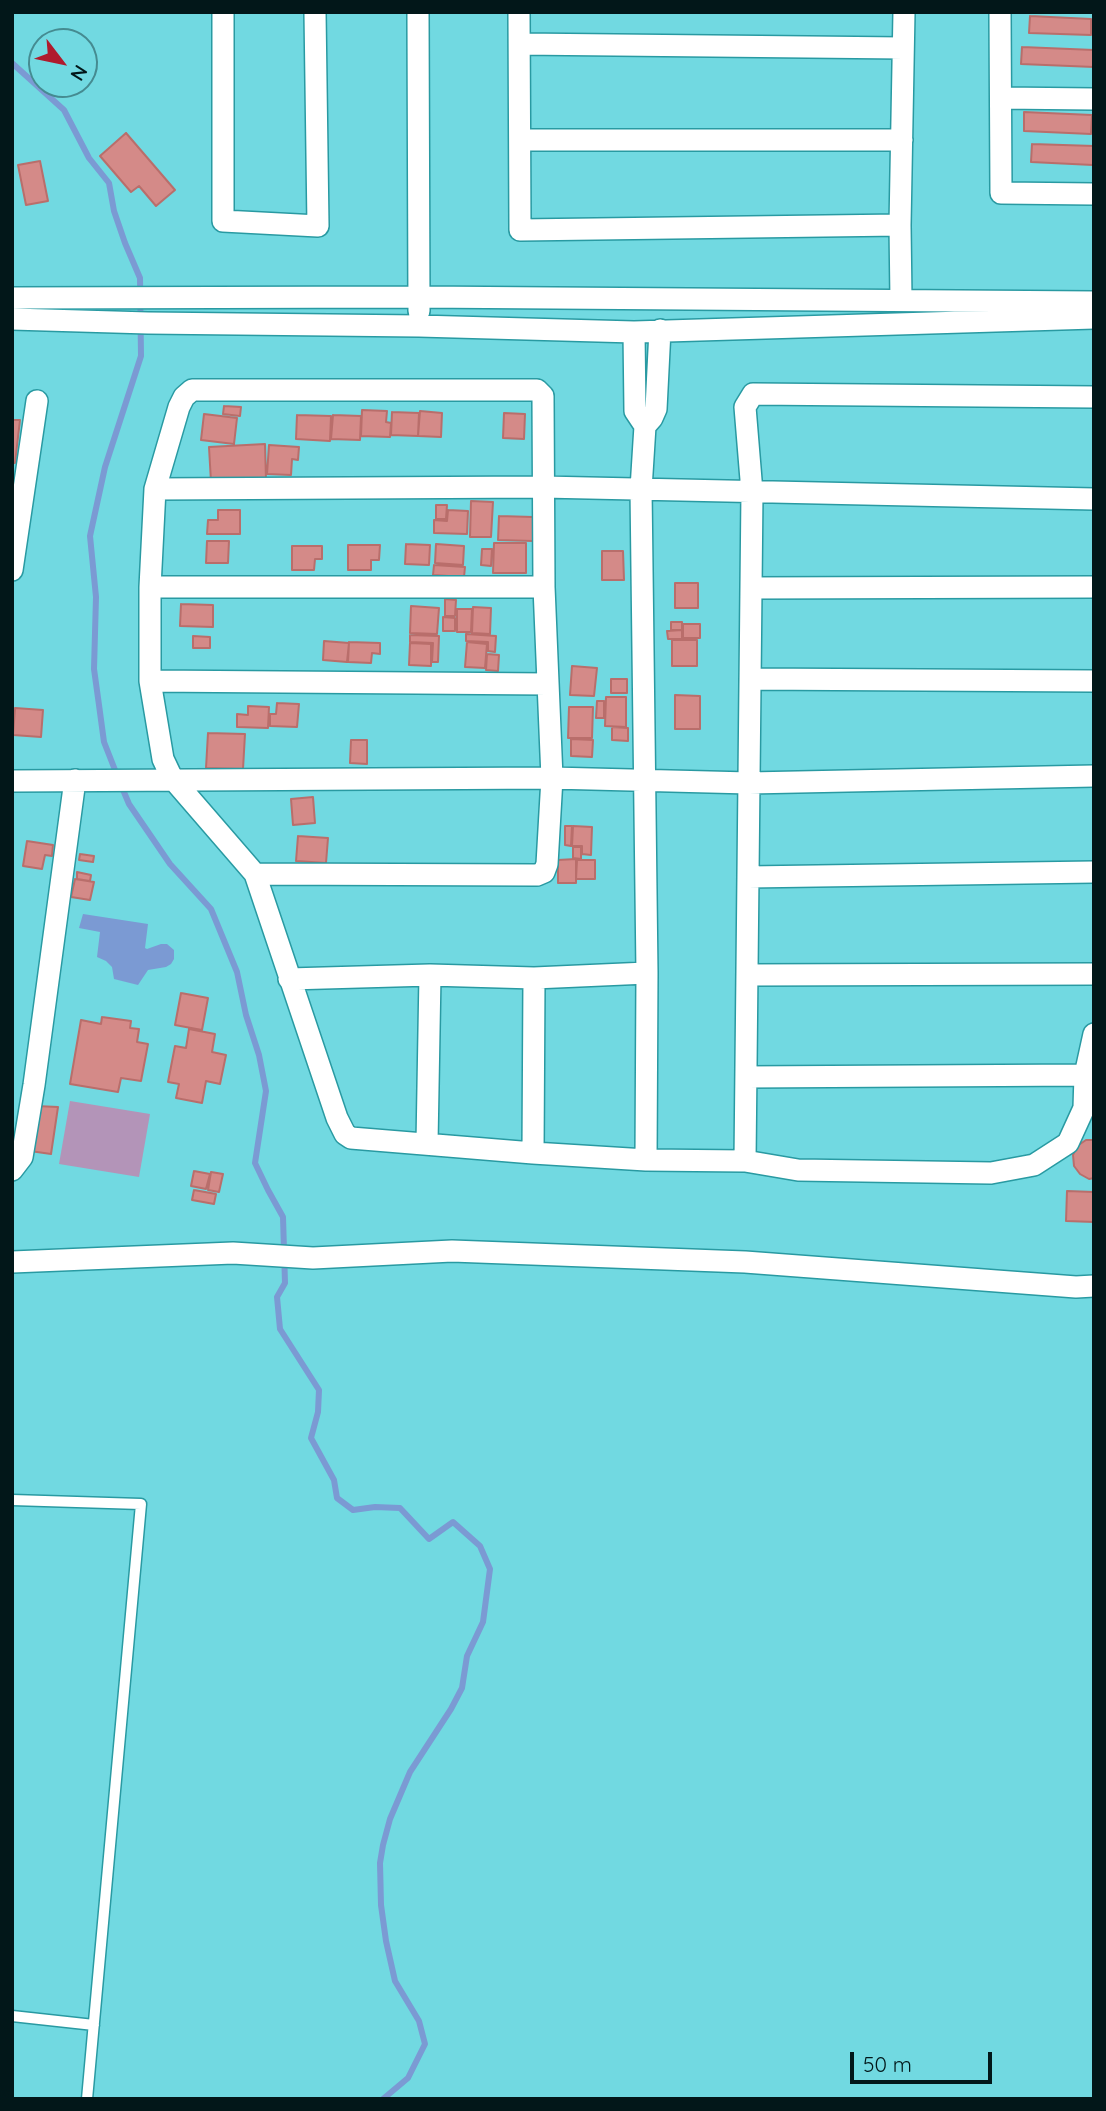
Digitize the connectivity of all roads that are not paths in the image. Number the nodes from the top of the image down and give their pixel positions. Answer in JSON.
{"nodes":[{"id":1,"x":223,"y":12,"type":"edge"},
{"id":2,"x":315,"y":12,"type":"edge"},
{"id":3,"x":418,"y":12,"type":"edge"},
{"id":4,"x":519,"y":12,"type":"edge"},
{"id":5,"x":904,"y":12,"type":"edge"},
{"id":6,"x":1000,"y":12,"type":"edge"},
{"id":7,"x":520,"y":44,"type":"junction"},
{"id":8,"x":903,"y":48,"type":"junction"},
{"id":9,"x":1001,"y":99,"type":"junction"},
{"id":10,"x":1094,"y":99,"type":"edge"},
{"id":11,"x":520,"y":140,"type":"junction"},
{"id":12,"x":902,"y":140,"type":"junction"},
{"id":13,"x":1094,"y":194,"type":"edge"},
{"id":14,"x":900,"y":225,"type":"junction"},
{"id":15,"x":219,"y":297,"type":"junction"},
{"id":16,"x":419,"y":297,"type":"junction"},
{"id":17,"x":12,"y":299,"type":"edge"},
{"id":18,"x":901,"y":300,"type":"junction"},
{"id":19,"x":1094,"y":302,"type":"edge"},
{"id":20,"x":1094,"y":318,"type":"edge"},
{"id":21,"x":12,"y":319,"type":"edge"},
{"id":22,"x":217,"y":324,"type":"junction"},
{"id":23,"x":419,"y":326,"type":"junction"},
{"id":24,"x":660,"y":330,"type":"junction"},
{"id":25,"x":634,"y":332,"type":"junction"},
{"id":26,"x":1094,"y":397,"type":"edge"},
{"id":27,"x":37,"y":401,"type":"dead end"},
{"id":28,"x":645,"y":426,"type":"junction"},
{"id":29,"x":543,"y":487,"type":"junction"},
{"id":30,"x":155,"y":489,"type":"junction"},
{"id":31,"x":642,"y":489,"type":"junction"},
{"id":32,"x":752,"y":492,"type":"junction"},
{"id":33,"x":1094,"y":499,"type":"edge"},
{"id":34,"x":15,"y":519,"type":"edge"},
{"id":35,"x":12,"y":570,"type":"edge"},
{"id":36,"x":150,"y":587,"type":"junction"},
{"id":37,"x":544,"y":587,"type":"junction"},
{"id":38,"x":1094,"y":587,"type":"edge"},
{"id":39,"x":751,"y":588,"type":"junction"},
{"id":40,"x":750,"y":679,"type":"junction"},
{"id":41,"x":150,"y":681,"type":"junction"},
{"id":42,"x":1094,"y":681,"type":"edge"},
{"id":43,"x":548,"y":684,"type":"junction"},
{"id":44,"x":1094,"y":776,"type":"edge"},
{"id":45,"x":172,"y":778,"type":"junction"},
{"id":46,"x":552,"y":778,"type":"junction"},
{"id":47,"x":84,"y":780,"type":"junction"},
{"id":48,"x":645,"y":780,"type":"junction"},
{"id":49,"x":12,"y":781,"type":"edge"},
{"id":50,"x":749,"y":783,"type":"junction"},
{"id":51,"x":1094,"y":872,"type":"edge"},
{"id":52,"x":255,"y":874,"type":"junction"},
{"id":53,"x":748,"y":877,"type":"junction"},
{"id":54,"x":647,"y":973,"type":"junction"},
{"id":55,"x":1094,"y":974,"type":"edge"},
{"id":56,"x":430,"y":975,"type":"junction"},
{"id":57,"x":747,"y":975,"type":"junction"},
{"id":58,"x":534,"y":978,"type":"junction"},
{"id":59,"x":289,"y":979,"type":"junction"},
{"id":60,"x":1094,"y":1034,"type":"edge"},
{"id":61,"x":1085,"y":1075,"type":"junction"},
{"id":62,"x":746,"y":1077,"type":"junction"},
{"id":63,"x":427,"y":1143,"type":"junction"},
{"id":64,"x":533,"y":1153,"type":"junction"},
{"id":65,"x":646,"y":1160,"type":"junction"},
{"id":66,"x":744,"y":1161,"type":"junction"},
{"id":67,"x":12,"y":1170,"type":"edge"},
{"id":68,"x":12,"y":1262,"type":"edge"},
{"id":69,"x":1094,"y":1286,"type":"edge"},
{"id":70,"x":12,"y":1500,"type":"edge"},
{"id":71,"x":12,"y":2016,"type":"edge"},
{"id":72,"x":93,"y":2025,"type":"junction"},
{"id":73,"x":87,"y":2099,"type":"edge"}],
"edges":[{"from":1,"to":2,"type":"street"},
{"from":3,"to":16,"type":"street"},
{"from":4,"to":7,"type":"street"},
{"from":5,"to":8,"type":"street"},
{"from":6,"to":9,"type":"street"},
{"from":7,"to":8,"type":"street"},
{"from":7,"to":11,"type":"street"},
{"from":8,"to":12,"type":"street"},
{"from":9,"to":10,"type":"street"},
{"from":9,"to":13,"type":"street"},
{"from":11,"to":12,"type":"street"},
{"from":11,"to":14,"type":"street"},
{"from":12,"to":14,"type":"street"},
{"from":14,"to":18,"type":"street"},
{"from":15,"to":16,"type":"street"},
{"from":15,"to":17,"type":"street"},
{"from":15,"to":22,"type":"street"},
{"from":16,"to":18,"type":"street"},
{"from":16,"to":23,"type":"street"},
{"from":18,"to":19,"type":"street"},
{"from":20,"to":24,"type":"street"},
{"from":21,"to":22,"type":"street"},
{"from":22,"to":23,"type":"street"},
{"from":23,"to":25,"type":"street"},
{"from":24,"to":25,"type":"street"},
{"from":24,"to":28,"type":"street"},
{"from":25,"to":28,"type":"street"},
{"from":26,"to":32,"type":"street"},
{"from":27,"to":34,"type":"street"},
{"from":28,"to":31,"type":"street"},
{"from":29,"to":30,"type":"street"},
{"from":29,"to":30,"type":"street"},
{"from":29,"to":31,"type":"street"},
{"from":29,"to":37,"type":"street"},
{"from":30,"to":36,"type":"street"},
{"from":31,"to":32,"type":"street"},
{"from":31,"to":48,"type":"street"},
{"from":32,"to":33,"type":"street"},
{"from":32,"to":39,"type":"street"},
{"from":34,"to":35,"type":"street"},
{"from":36,"to":37,"type":"street"},
{"from":36,"to":41,"type":"street"},
{"from":37,"to":43,"type":"street"},
{"from":38,"to":39,"type":"street"},
{"from":39,"to":40,"type":"street"},
{"from":40,"to":42,"type":"street"},
{"from":40,"to":50,"type":"street"},
{"from":41,"to":43,"type":"street"},
{"from":41,"to":45,"type":"street"},
{"from":43,"to":46,"type":"street"},
{"from":44,"to":50,"type":"street"},
{"from":45,"to":46,"type":"street"},
{"from":45,"to":47,"type":"street"},
{"from":45,"to":52,"type":"street"},
{"from":46,"to":48,"type":"street"},
{"from":46,"to":52,"type":"street"},
{"from":47,"to":49,"type":"street"},
{"from":47,"to":67,"type":"street"},
{"from":48,"to":50,"type":"street"},
{"from":48,"to":54,"type":"street"},
{"from":50,"to":53,"type":"street"},
{"from":51,"to":53,"type":"street"},
{"from":52,"to":59,"type":"street"},
{"from":53,"to":57,"type":"street"},
{"from":54,"to":58,"type":"street"},
{"from":54,"to":65,"type":"street"},
{"from":55,"to":57,"type":"street"},
{"from":56,"to":58,"type":"street"},
{"from":56,"to":59,"type":"street"},
{"from":56,"to":63,"type":"street"},
{"from":57,"to":62,"type":"street"},
{"from":58,"to":64,"type":"street"},
{"from":59,"to":63,"type":"street"},
{"from":60,"to":61,"type":"street"},
{"from":61,"to":62,"type":"street"},
{"from":61,"to":66,"type":"street"},
{"from":62,"to":66,"type":"street"},
{"from":63,"to":64,"type":"street"},
{"from":64,"to":65,"type":"street"},
{"from":65,"to":66,"type":"street"},
{"from":68,"to":69,"type":"street"},
{"from":70,"to":72,"type":"lane"},
{"from":71,"to":72,"type":"lane"},
{"from":72,"to":73,"type":"lane"}]}
